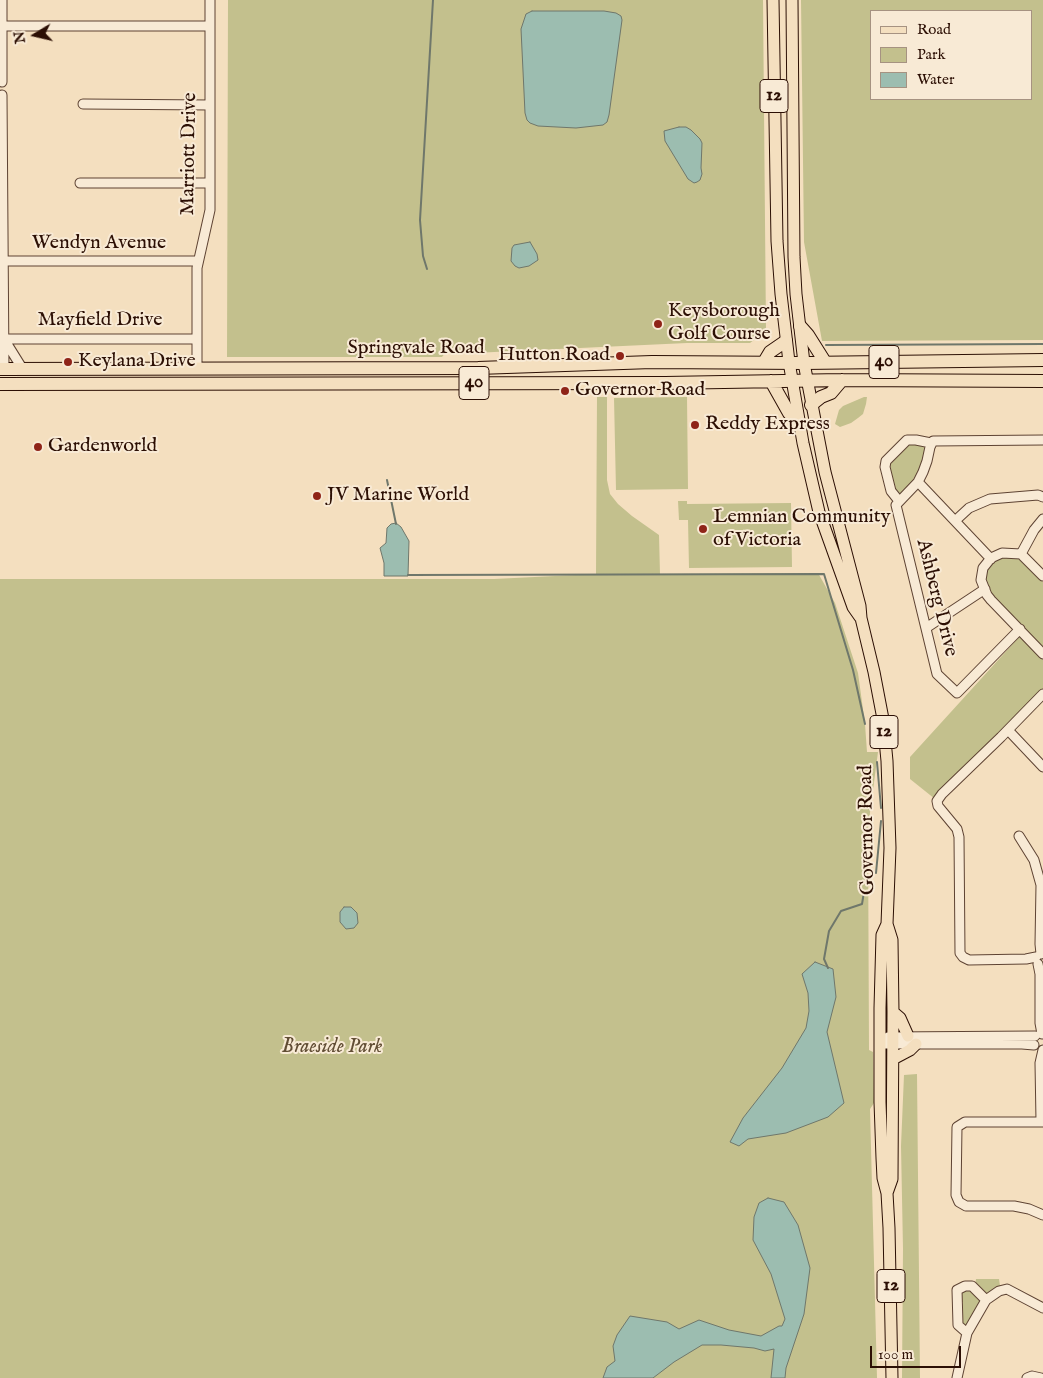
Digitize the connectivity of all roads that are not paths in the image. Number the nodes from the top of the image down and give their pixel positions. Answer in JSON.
{"nodes":[{"id":1,"x":2,"y":0,"type":"edge"},
{"id":2,"x":210,"y":0,"type":"edge"},
{"id":3,"x":773,"y":0,"type":"edge"},
{"id":4,"x":792,"y":0,"type":"edge"},
{"id":5,"x":1,"y":26,"type":"edge"},
{"id":6,"x":210,"y":26,"type":"junction"},
{"id":7,"x":1,"y":82,"type":"edge"},
{"id":8,"x":1,"y":95,"type":"edge"},
{"id":9,"x":83,"y":104,"type":"dead end"},
{"id":10,"x":210,"y":105,"type":"junction"},
{"id":11,"x":80,"y":183,"type":"dead end"},
{"id":12,"x":210,"y":183,"type":"junction"},
{"id":13,"x":1,"y":231,"type":"edge"},
{"id":14,"x":1,"y":261,"type":"edge"},
{"id":15,"x":197,"y":261,"type":"junction"},
{"id":16,"x":800,"y":326,"type":"junction"},
{"id":17,"x":4,"y":339,"type":"junction"},
{"id":18,"x":197,"y":339,"type":"junction"},
{"id":19,"x":786,"y":341,"type":"junction"},
{"id":20,"x":1043,"y":360,"type":"edge"},
{"id":21,"x":764,"y":362,"type":"junction"},
{"id":22,"x":789,"y":362,"type":"junction"},
{"id":23,"x":804,"y":362,"type":"junction"},
{"id":24,"x":825,"y":362,"type":"junction"},
{"id":25,"x":22,"y":368,"type":"junction"},
{"id":26,"x":197,"y":368,"type":"junction"},
{"id":27,"x":2,"y":369,"type":"edge"},
{"id":28,"x":792,"y":380,"type":"junction"},
{"id":29,"x":807,"y":380,"type":"junction"},
{"id":30,"x":842,"y":380,"type":"junction"},
{"id":31,"x":771,"y":381,"type":"junction"},
{"id":32,"x":1043,"y":381,"type":"edge"},
{"id":33,"x":2,"y":384,"type":"edge"},
{"id":34,"x":811,"y":405,"type":"junction"},
{"id":35,"x":799,"y":424,"type":"junction"},
{"id":36,"x":1043,"y":440,"type":"edge"},
{"id":37,"x":931,"y":443,"type":"junction"},
{"id":38,"x":918,"y":482,"type":"junction"},
{"id":39,"x":1043,"y":497,"type":"edge"},
{"id":40,"x":899,"y":501,"type":"junction"},
{"id":41,"x":1043,"y":519,"type":"edge"},
{"id":42,"x":956,"y":520,"type":"junction"},
{"id":43,"x":1021,"y":554,"type":"junction"},
{"id":44,"x":991,"y":559,"type":"junction"},
{"id":45,"x":1043,"y":576,"type":"edge"},
{"id":46,"x":985,"y":590,"type":"junction"},
{"id":47,"x":861,"y":618,"type":"junction"},
{"id":48,"x":926,"y":628,"type":"junction"},
{"id":49,"x":1020,"y":629,"type":"junction"},
{"id":50,"x":1043,"y":654,"type":"edge"},
{"id":51,"x":1043,"y":694,"type":"edge"},
{"id":52,"x":1008,"y":730,"type":"junction"},
{"id":53,"x":1043,"y":767,"type":"edge"},
{"id":54,"x":1019,"y":836,"type":"dead end"},
{"id":55,"x":887,"y":924,"type":"junction"},
{"id":56,"x":1038,"y":959,"type":"edge"},
{"id":57,"x":892,"y":1012,"type":"junction"},
{"id":58,"x":880,"y":1040,"type":"junction"},
{"id":59,"x":892,"y":1040,"type":"junction"},
{"id":60,"x":912,"y":1040,"type":"junction"},
{"id":61,"x":1039,"y":1041,"type":"edge"},
{"id":62,"x":892,"y":1059,"type":"junction"},
{"id":63,"x":1042,"y":1121,"type":"edge"},
{"id":64,"x":887,"y":1193,"type":"junction"},
{"id":65,"x":1043,"y":1215,"type":"edge"},
{"id":66,"x":986,"y":1300,"type":"junction"},
{"id":67,"x":1043,"y":1308,"type":"edge"},
{"id":68,"x":967,"y":1333,"type":"junction"},
{"id":69,"x":892,"y":1378,"type":"edge"},
{"id":70,"x":957,"y":1378,"type":"edge"},
{"id":71,"x":1027,"y":1378,"type":"edge"},
{"id":72,"x":1040,"y":1378,"type":"edge"}],
"edges":[{"from":1,"to":5,"type":"street"},
{"from":2,"to":6,"type":"street","name":"Marriott Drive"},
{"from":3,"to":19,"type":"main road","number":"12"},
{"from":4,"to":16,"type":"main road","number":"12"},
{"from":5,"to":6,"type":"street"},
{"from":5,"to":7,"type":"street"},
{"from":6,"to":10,"type":"street","name":"Marriott Drive"},
{"from":7,"to":8,"type":"street"},
{"from":8,"to":13,"type":"street"},
{"from":9,"to":10,"type":"street"},
{"from":10,"to":12,"type":"street","name":"Marriott Drive"},
{"from":11,"to":12,"type":"street"},
{"from":12,"to":15,"type":"street","name":"Marriott Drive"},
{"from":13,"to":14,"type":"street"},
{"from":14,"to":15,"type":"street","name":"Wendyn Avenue"},
{"from":14,"to":17,"type":"street"},
{"from":15,"to":18,"type":"street","name":"Marriott Drive"},
{"from":16,"to":23,"type":"main road","number":"12"},
{"from":16,"to":24,"type":"highway"},
{"from":17,"to":18,"type":"street","name":"Mayfield Drive"},
{"from":17,"to":25,"type":"street"},
{"from":17,"to":27,"type":"street"},
{"from":18,"to":26,"type":"street","name":"Marriott Drive"},
{"from":19,"to":21,"type":"highway"},
{"from":19,"to":22,"type":"main road","number":"12"},
{"from":20,"to":24,"type":"highway","name":"Springvale Road","number":"40"},
{"from":21,"to":22,"type":"highway","name":"Springvale Road","number":"40"},
{"from":21,"to":26,"type":"highway","name":"Springvale Road","number":"40"},
{"from":22,"to":23,"type":"highway","name":"Springvale Road","number":"40"},
{"from":22,"to":28,"type":"main road","name":"Governor Road","number":"12"},
{"from":23,"to":24,"type":"highway","name":"Springvale Road","number":"40"},
{"from":23,"to":29,"type":"main road","name":"Governor Road","number":"12"},
{"from":25,"to":26,"type":"highway","name":"Springvale Road","number":"40"},
{"from":25,"to":27,"type":"highway","name":"Springvale Road","number":"40"},
{"from":27,"to":33,"type":"highway"},
{"from":28,"to":29,"type":"highway","name":"Springvale Road","number":"40"},
{"from":28,"to":31,"type":"highway","name":"Springvale Road","number":"40"},
{"from":28,"to":35,"type":"main road","name":"Governor Road","number":"12"},
{"from":29,"to":30,"type":"highway","name":"Springvale Road","number":"40"},
{"from":29,"to":34,"type":"main road","name":"Governor Road","number":"12"},
{"from":30,"to":32,"type":"highway","name":"Springvale Road","number":"40"},
{"from":30,"to":34,"type":"highway"},
{"from":31,"to":33,"type":"highway","name":"Springvale Road","number":"40"},
{"from":31,"to":35,"type":"highway"},
{"from":34,"to":47,"type":"main road","name":"Governor Road","number":"12"},
{"from":35,"to":47,"type":"main road","name":"Governor Road","number":"12"},
{"from":36,"to":37,"type":"street"},
{"from":37,"to":38,"type":"street"},
{"from":37,"to":40,"type":"street"},
{"from":38,"to":40,"type":"street"},
{"from":38,"to":42,"type":"street"},
{"from":39,"to":42,"type":"street"},
{"from":40,"to":48,"type":"street","name":"Ashberg Drive"},
{"from":41,"to":43,"type":"street"},
{"from":42,"to":44,"type":"street"},
{"from":43,"to":44,"type":"street"},
{"from":43,"to":45,"type":"street"},
{"from":44,"to":46,"type":"street"},
{"from":46,"to":48,"type":"street"},
{"from":46,"to":49,"type":"street"},
{"from":47,"to":55,"type":"main road","name":"Governor Road","number":"12"},
{"from":48,"to":49,"type":"street","name":"Ashberg Drive"},
{"from":49,"to":50,"type":"street"},
{"from":51,"to":52,"type":"street"},
{"from":52,"to":53,"type":"street"},
{"from":52,"to":56,"type":"street"},
{"from":54,"to":56,"type":"street"},
{"from":55,"to":57,"type":"main road","name":"Governor Road","number":"12"},
{"from":55,"to":58,"type":"main road","name":"Governor Road","number":"12"},
{"from":56,"to":61,"type":"street"},
{"from":57,"to":59,"type":"main road","name":"Governor Road","number":"12"},
{"from":57,"to":60,"type":"main road"},
{"from":58,"to":59,"type":"street"},
{"from":58,"to":64,"type":"main road","name":"Governor Road","number":"12"},
{"from":59,"to":60,"type":"street"},
{"from":59,"to":62,"type":"main road","name":"Governor Road","number":"12"},
{"from":60,"to":61,"type":"street"},
{"from":60,"to":62,"type":"main road"},
{"from":61,"to":63,"type":"street"},
{"from":62,"to":64,"type":"main road","name":"Governor Road","number":"12"},
{"from":63,"to":65,"type":"street"},
{"from":64,"to":69,"type":"main road","name":"Governor Road","number":"12"},
{"from":66,"to":67,"type":"street"},
{"from":66,"to":68,"type":"street"},
{"from":66,"to":68,"type":"street"},
{"from":68,"to":70,"type":"street"},
{"from":71,"to":72,"type":"street"}]}
